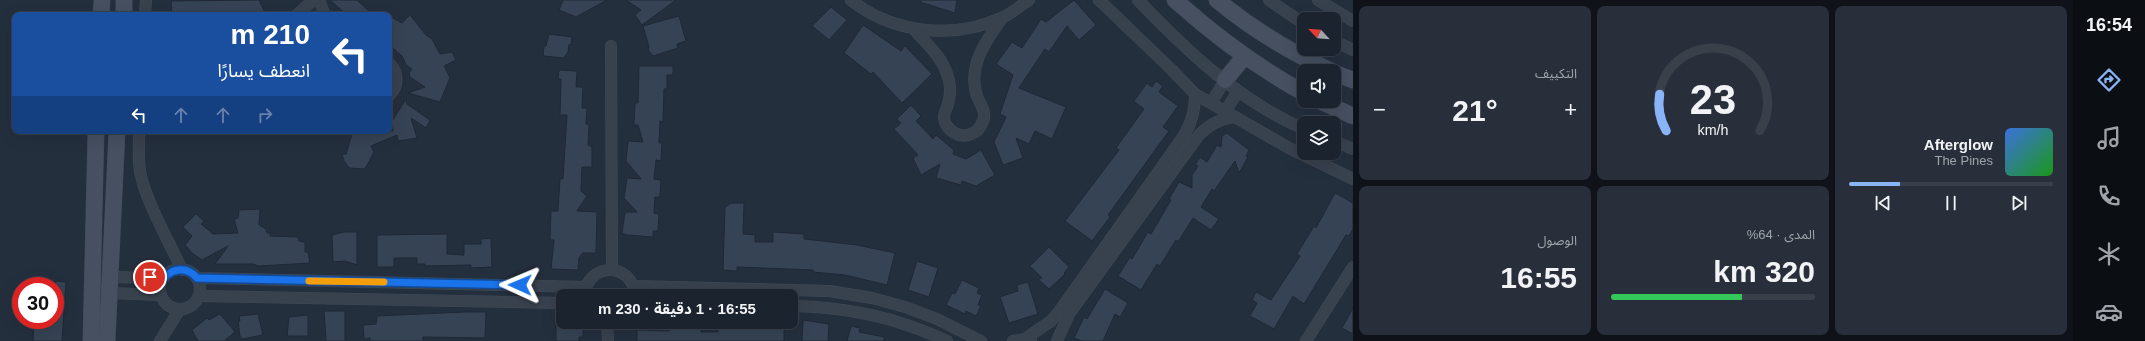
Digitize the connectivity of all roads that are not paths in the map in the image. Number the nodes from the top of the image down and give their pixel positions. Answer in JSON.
{"nodes":[{"id":1,"x":102,"y":0,"type":"edge"},
{"id":2,"x":124,"y":0,"type":"edge"},
{"id":3,"x":146,"y":0,"type":"edge"},
{"id":4,"x":313,"y":0,"type":"edge"},
{"id":5,"x":319,"y":0,"type":"edge"},
{"id":6,"x":851,"y":0,"type":"edge"},
{"id":7,"x":1029,"y":0,"type":"edge"},
{"id":8,"x":1099,"y":0,"type":"edge"},
{"id":9,"x":1138,"y":0,"type":"edge"},
{"id":10,"x":1175,"y":0,"type":"edge"},
{"id":11,"x":1217,"y":0,"type":"edge"},
{"id":12,"x":1269,"y":0,"type":"edge"},
{"id":13,"x":1318,"y":0,"type":"edge"},
{"id":14,"x":101,"y":12,"type":"edge"},
{"id":15,"x":124,"y":12,"type":"edge"},
{"id":16,"x":145,"y":12,"type":"edge"},
{"id":17,"x":300,"y":12,"type":"edge"},
{"id":18,"x":325,"y":12,"type":"edge"},
{"id":19,"x":1002,"y":18,"type":"junction"},
{"id":20,"x":1297,"y":19,"type":"edge"},
{"id":21,"x":1353,"y":21,"type":"edge"},
{"id":22,"x":913,"y":28,"type":"junction"},
{"id":23,"x":1341,"y":44,"type":"edge"},
{"id":24,"x":611,"y":46,"type":"dead end"},
{"id":25,"x":1353,"y":50,"type":"edge"},
{"id":26,"x":1244,"y":57,"type":"junction"},
{"id":27,"x":1316,"y":64,"type":"edge"},
{"id":28,"x":392,"y":66,"type":"edge"},
{"id":29,"x":1341,"y":75,"type":"edge"},
{"id":30,"x":1225,"y":80,"type":"junction"},
{"id":31,"x":1353,"y":80,"type":"edge"},
{"id":32,"x":1297,"y":89,"type":"edge"},
{"id":33,"x":1238,"y":91,"type":"junction"},
{"id":34,"x":392,"y":92,"type":"edge"},
{"id":35,"x":1195,"y":94,"type":"junction"},
{"id":36,"x":1211,"y":103,"type":"junction"},
{"id":37,"x":1335,"y":108,"type":"edge"},
{"id":38,"x":1225,"y":112,"type":"junction"},
{"id":39,"x":1353,"y":116,"type":"edge"},
{"id":40,"x":1235,"y":117,"type":"junction"},
{"id":41,"x":1297,"y":126,"type":"edge"},
{"id":42,"x":96,"y":134,"type":"edge"},
{"id":43,"x":118,"y":134,"type":"edge"},
{"id":44,"x":139,"y":134,"type":"edge"},
{"id":45,"x":1189,"y":138,"type":"junction"},
{"id":46,"x":1341,"y":144,"type":"edge"},
{"id":47,"x":1353,"y":149,"type":"edge"},
{"id":48,"x":95,"y":160,"type":"junction"},
{"id":49,"x":116,"y":161,"type":"junction"},
{"id":50,"x":1353,"y":179,"type":"edge"},
{"id":51,"x":1353,"y":267,"type":"edge"},
{"id":52,"x":182,"y":270,"type":"junction"},
{"id":53,"x":612,"y":270,"type":"junction"},
{"id":54,"x":110,"y":277,"type":"junction"},
{"id":55,"x":133,"y":277,"type":"junction"},
{"id":56,"x":164,"y":278,"type":"junction"},
{"id":57,"x":197,"y":278,"type":"junction"},
{"id":58,"x":586,"y":289,"type":"edge"},
{"id":59,"x":634,"y":289,"type":"edge"},
{"id":60,"x":556,"y":290,"type":"edge"},
{"id":61,"x":798,"y":291,"type":"edge"},
{"id":62,"x":109,"y":294,"type":"junction"},
{"id":63,"x":133,"y":294,"type":"junction"},
{"id":64,"x":161,"y":295,"type":"junction"},
{"id":65,"x":199,"y":296,"type":"junction"},
{"id":66,"x":556,"y":303,"type":"edge"},
{"id":67,"x":798,"y":306,"type":"edge"},
{"id":68,"x":180,"y":309,"type":"junction"},
{"id":69,"x":607,"y":329,"type":"edge"},
{"id":70,"x":1028,"y":340,"type":"edge"},
{"id":71,"x":91,"y":341,"type":"edge"},
{"id":72,"x":107,"y":341,"type":"edge"},
{"id":73,"x":160,"y":341,"type":"edge"},
{"id":74,"x":608,"y":341,"type":"edge"},
{"id":75,"x":947,"y":341,"type":"edge"},
{"id":76,"x":981,"y":341,"type":"edge"},
{"id":77,"x":1013,"y":341,"type":"edge"},
{"id":78,"x":1057,"y":341,"type":"edge"},
{"id":79,"x":1306,"y":341,"type":"edge"}],
"edges":[{"from":1,"to":14,"type":"street"},
{"from":2,"to":15,"type":"street"},
{"from":3,"to":16,"type":"street"},
{"from":4,"to":17,"type":"street"},
{"from":5,"to":18,"type":"street"},
{"from":6,"to":22,"type":"street"},
{"from":7,"to":19,"type":"street"},
{"from":8,"to":35,"type":"street"},
{"from":9,"to":30,"type":"street"},
{"from":10,"to":26,"type":"street"},
{"from":11,"to":27,"type":"street"},
{"from":12,"to":20,"type":"street"},
{"from":13,"to":21,"type":"street"},
{"from":19,"to":22,"type":"street"},
{"from":19,"to":22,"type":"street"},
{"from":23,"to":25,"type":"street"},
{"from":24,"to":53,"type":"street"},
{"from":26,"to":30,"type":"street"},
{"from":26,"to":32,"type":"street"},
{"from":28,"to":34,"type":"street"},
{"from":29,"to":31,"type":"street"},
{"from":30,"to":33,"type":"street"},
{"from":30,"to":36,"type":"street"},
{"from":33,"to":38,"type":"street"},
{"from":33,"to":41,"type":"street"},
{"from":35,"to":36,"type":"street"},
{"from":35,"to":45,"type":"street"},
{"from":36,"to":38,"type":"street"},
{"from":37,"to":39,"type":"street"},
{"from":38,"to":40,"type":"street"},
{"from":40,"to":45,"type":"street"},
{"from":40,"to":50,"type":"street"},
{"from":42,"to":48,"type":"street"},
{"from":43,"to":49,"type":"street"},
{"from":44,"to":52,"type":"street"},
{"from":45,"to":70,"type":"street"},
{"from":45,"to":78,"type":"street"},
{"from":46,"to":47,"type":"street"},
{"from":48,"to":49,"type":"street"},
{"from":48,"to":71,"type":"street"},
{"from":49,"to":54,"type":"street"},
{"from":51,"to":79,"type":"street"},
{"from":52,"to":56,"type":"street"},
{"from":52,"to":57,"type":"street"},
{"from":53,"to":58,"type":"street"},
{"from":53,"to":59,"type":"street"},
{"from":54,"to":55,"type":"street"},
{"from":54,"to":62,"type":"street"},
{"from":55,"to":56,"type":"street"},
{"from":55,"to":63,"type":"street"},
{"from":56,"to":64,"type":"street"},
{"from":57,"to":60,"type":"street"},
{"from":57,"to":65,"type":"street"},
{"from":61,"to":76,"type":"street"},
{"from":62,"to":63,"type":"street"},
{"from":62,"to":72,"type":"street"},
{"from":63,"to":64,"type":"street"},
{"from":64,"to":68,"type":"street"},
{"from":65,"to":66,"type":"street"},
{"from":65,"to":68,"type":"street"},
{"from":67,"to":75,"type":"street"},
{"from":68,"to":73,"type":"street"},
{"from":69,"to":74,"type":"street"},
{"from":70,"to":77,"type":"street"}]}
